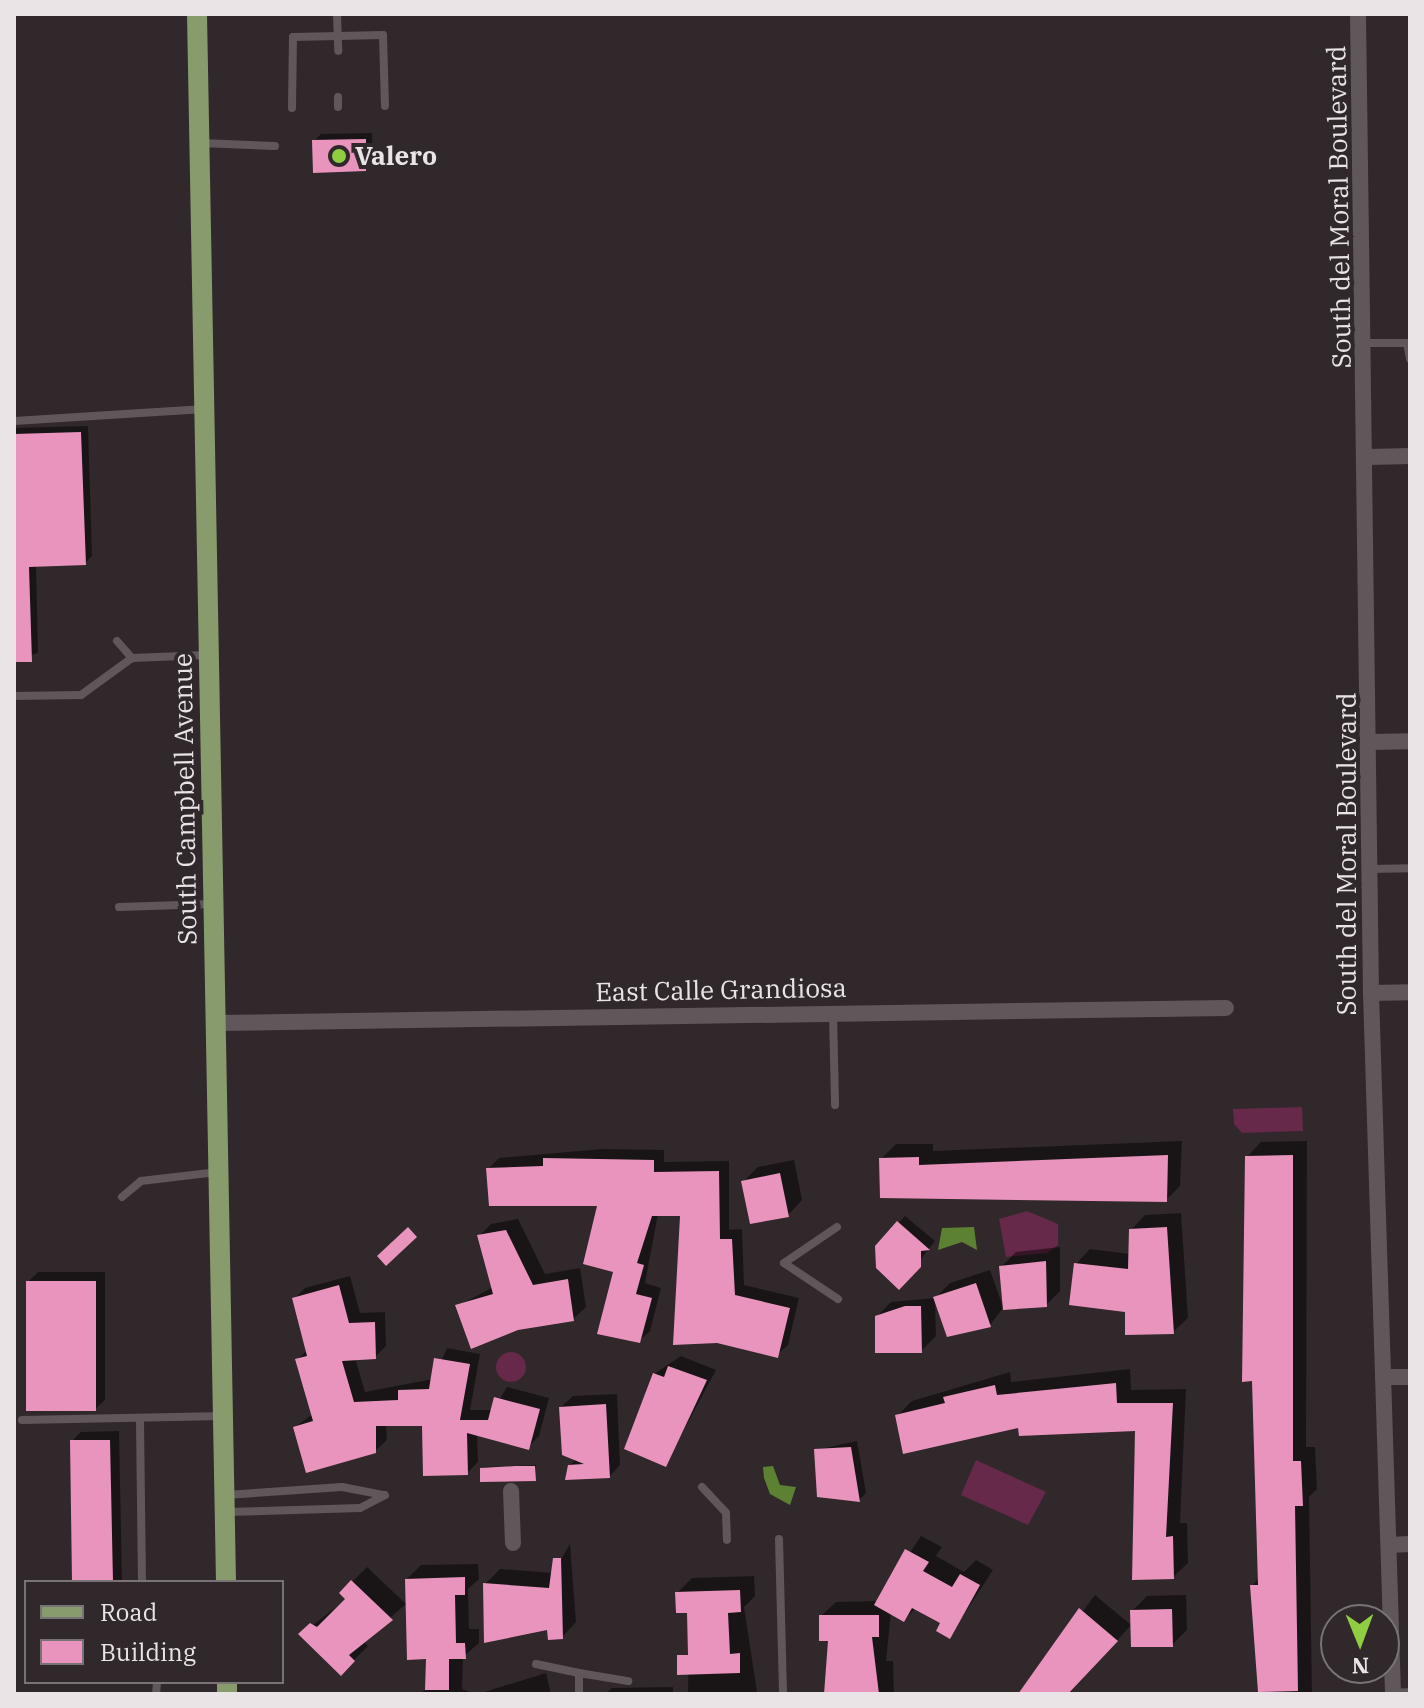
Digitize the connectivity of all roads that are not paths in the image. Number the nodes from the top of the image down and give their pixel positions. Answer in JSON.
{"nodes":[{"id":1,"x":197,"y":14,"type":"edge"},
{"id":2,"x":337,"y":14,"type":"edge"},
{"id":3,"x":1358,"y":14,"type":"edge"},
{"id":4,"x":338,"y":36,"type":"junction"},
{"id":5,"x":338,"y":51,"type":"dead end"},
{"id":6,"x":338,"y":97,"type":"dead end"},
{"id":7,"x":385,"y":106,"type":"dead end"},
{"id":8,"x":338,"y":107,"type":"dead end"},
{"id":9,"x":292,"y":108,"type":"dead end"},
{"id":10,"x":201,"y":143,"type":"junction"},
{"id":11,"x":275,"y":146,"type":"dead end"},
{"id":12,"x":1366,"y":343,"type":"junction"},
{"id":13,"x":1410,"y":359,"type":"edge"},
{"id":14,"x":205,"y":409,"type":"junction"},
{"id":15,"x":14,"y":421,"type":"edge"},
{"id":16,"x":1410,"y":456,"type":"edge"},
{"id":17,"x":1369,"y":457,"type":"junction"},
{"id":18,"x":117,"y":641,"type":"dead end"},
{"id":19,"x":208,"y":655,"type":"junction"},
{"id":20,"x":132,"y":658,"type":"junction"},
{"id":21,"x":14,"y":696,"type":"edge"},
{"id":22,"x":1410,"y":741,"type":"edge"},
{"id":23,"x":1371,"y":742,"type":"junction"},
{"id":24,"x":1410,"y":868,"type":"edge"},
{"id":25,"x":1371,"y":869,"type":"junction"},
{"id":26,"x":213,"y":904,"type":"junction"},
{"id":27,"x":119,"y":907,"type":"dead end"},
{"id":28,"x":1410,"y":992,"type":"edge"},
{"id":29,"x":1371,"y":993,"type":"junction"},
{"id":30,"x":1226,"y":1008,"type":"dead end"},
{"id":31,"x":833,"y":1012,"type":"junction"},
{"id":32,"x":215,"y":1023,"type":"junction"},
{"id":33,"x":835,"y":1105,"type":"dead end"},
{"id":34,"x":218,"y":1172,"type":"junction"},
{"id":35,"x":122,"y":1197,"type":"dead end"},
{"id":36,"x":837,"y":1227,"type":"dead end"},
{"id":37,"x":838,"y":1299,"type":"dead end"},
{"id":38,"x":1383,"y":1377,"type":"junction"},
{"id":39,"x":1410,"y":1377,"type":"edge"},
{"id":40,"x":225,"y":1416,"type":"junction"},
{"id":41,"x":22,"y":1420,"type":"dead end"},
{"id":42,"x":140,"y":1421,"type":"dead end"},
{"id":43,"x":702,"y":1487,"type":"dead end"},
{"id":44,"x":511,"y":1491,"type":"dead end"},
{"id":45,"x":226,"y":1503,"type":"junction"},
{"id":46,"x":779,"y":1539,"type":"dead end"},
{"id":47,"x":727,"y":1540,"type":"dead end"},
{"id":48,"x":513,"y":1543,"type":"dead end"},
{"id":49,"x":1410,"y":1544,"type":"edge"},
{"id":50,"x":1389,"y":1545,"type":"junction"},
{"id":51,"x":142,"y":1580,"type":"edge"},
{"id":52,"x":226,"y":1580,"type":"edge"},
{"id":53,"x":536,"y":1664,"type":"dead end"},
{"id":54,"x":579,"y":1673,"type":"junction"},
{"id":55,"x":628,"y":1681,"type":"dead end"},
{"id":56,"x":1399,"y":1693,"type":"edge"},
{"id":57,"x":579,"y":1694,"type":"edge"},
{"id":58,"x":783,"y":1694,"type":"edge"}],
"edges":[{"from":1,"to":10,"type":"main road","name":"South Campbell Avenue"},
{"from":2,"to":4,"type":"lane"},
{"from":3,"to":12,"type":"street","name":"South del Moral Boulevard"},
{"from":4,"to":5,"type":"lane"},
{"from":4,"to":7,"type":"lane"},
{"from":4,"to":9,"type":"lane"},
{"from":6,"to":8,"type":"lane"},
{"from":10,"to":11,"type":"lane"},
{"from":10,"to":14,"type":"main road","name":"South Campbell Avenue"},
{"from":12,"to":13,"type":"lane"},
{"from":12,"to":17,"type":"street","name":"South del Moral Boulevard"},
{"from":14,"to":15,"type":"lane"},
{"from":14,"to":19,"type":"main road","name":"South Campbell Avenue"},
{"from":16,"to":17,"type":"street"},
{"from":17,"to":23,"type":"street","name":"South del Moral Boulevard"},
{"from":18,"to":20,"type":"lane"},
{"from":19,"to":20,"type":"lane"},
{"from":19,"to":26,"type":"main road","name":"South Campbell Avenue"},
{"from":20,"to":21,"type":"lane"},
{"from":22,"to":23,"type":"street"},
{"from":23,"to":25,"type":"street","name":"South del Moral Boulevard"},
{"from":24,"to":25,"type":"lane"},
{"from":25,"to":29,"type":"street","name":"South del Moral Boulevard"},
{"from":26,"to":27,"type":"lane"},
{"from":26,"to":32,"type":"main road","name":"South Campbell Avenue"},
{"from":28,"to":29,"type":"street"},
{"from":29,"to":38,"type":"street","name":"South del Moral Boulevard"},
{"from":30,"to":31,"type":"street","name":"East Calle Grandiosa"},
{"from":31,"to":32,"type":"street","name":"East Calle Grandiosa"},
{"from":31,"to":33,"type":"lane"},
{"from":32,"to":34,"type":"main road","name":"South Campbell Avenue"},
{"from":34,"to":35,"type":"lane"},
{"from":34,"to":40,"type":"main road","name":"South Campbell Avenue"},
{"from":36,"to":37,"type":"lane"},
{"from":38,"to":39,"type":"street"},
{"from":38,"to":50,"type":"street","name":"South del Moral Boulevard"},
{"from":40,"to":41,"type":"lane"},
{"from":40,"to":45,"type":"main road","name":"South Campbell Avenue"},
{"from":42,"to":51,"type":"lane"},
{"from":43,"to":47,"type":"lane"},
{"from":44,"to":48,"type":"street"},
{"from":45,"to":45,"type":"lane"},
{"from":45,"to":52,"type":"main road","name":"South Campbell Avenue"},
{"from":46,"to":58,"type":"lane"},
{"from":49,"to":50,"type":"street"},
{"from":50,"to":56,"type":"street","name":"South del Moral Boulevard"},
{"from":53,"to":54,"type":"lane"},
{"from":54,"to":55,"type":"lane"},
{"from":54,"to":57,"type":"lane"}]}
